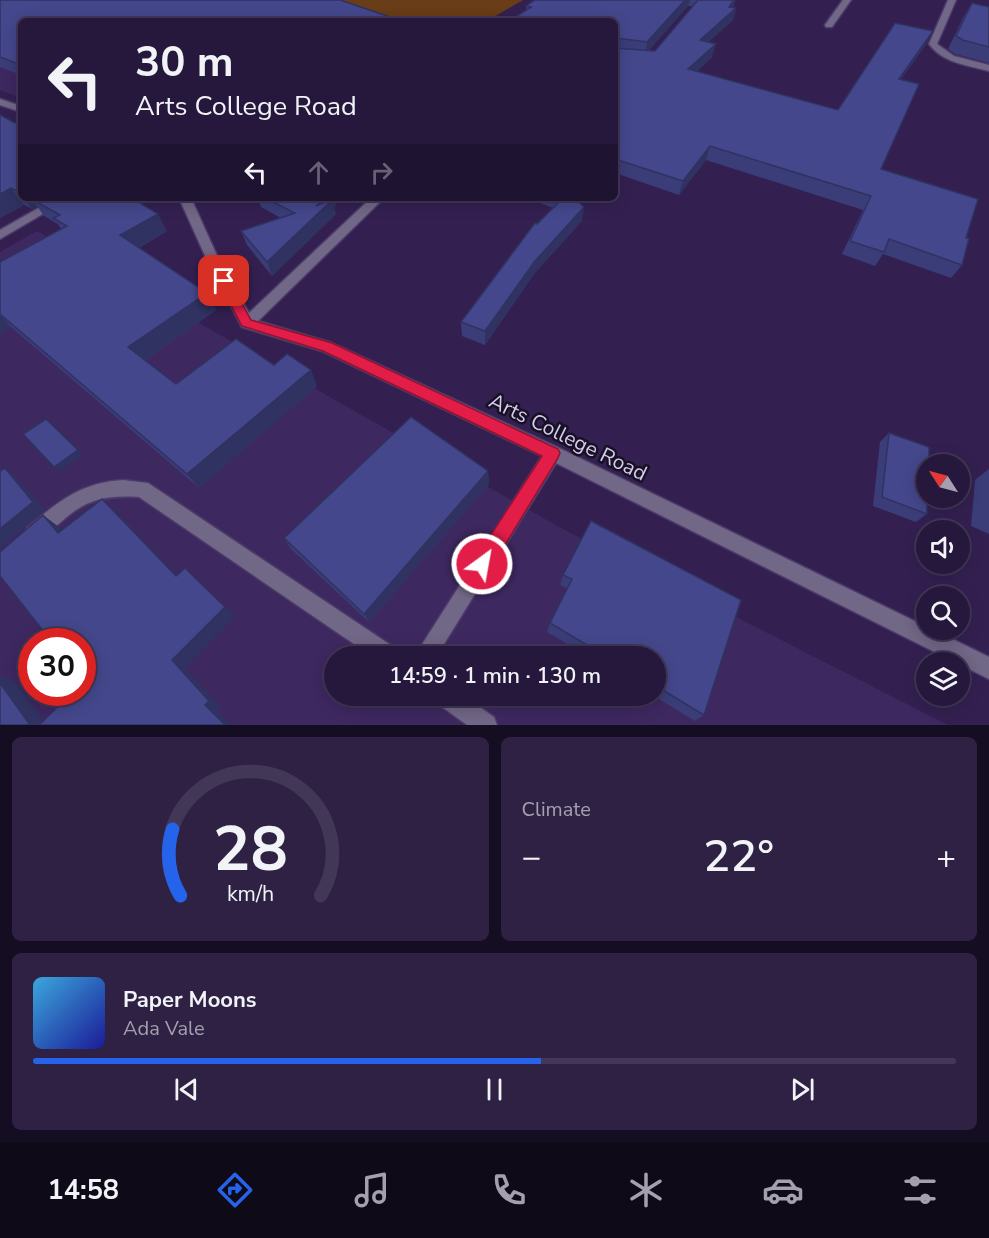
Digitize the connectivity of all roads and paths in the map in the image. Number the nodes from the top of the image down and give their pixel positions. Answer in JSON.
{"nodes":[{"id":1,"x":847,"y":0,"type":"edge"},
{"id":2,"x":952,"y":0,"type":"edge"},
{"id":3,"x":829,"y":25,"type":"dead end"},
{"id":4,"x":989,"y":68,"type":"edge"},
{"id":5,"x":0,"y":102,"type":"edge"},
{"id":6,"x":18,"y":108,"type":"edge"},
{"id":7,"x":59,"y":201,"type":"edge"},
{"id":8,"x":186,"y":201,"type":"edge"},
{"id":9,"x":375,"y":201,"type":"edge"},
{"id":10,"x":0,"y":235,"type":"edge"},
{"id":11,"x":247,"y":323,"type":"junction"},
{"id":12,"x":552,"y":453,"type":"junction"},
{"id":13,"x":17,"y":548,"type":"edge"},
{"id":14,"x":375,"y":646,"type":"edge"},
{"id":15,"x":431,"y":646,"type":"edge"},
{"id":16,"x":989,"y":668,"type":"edge"},
{"id":17,"x":460,"y":706,"type":"edge"},
{"id":18,"x":486,"y":725,"type":"edge"}],
"edges":[{"from":1,"to":3,"type":"street"},
{"from":2,"to":4,"type":"street"},
{"from":5,"to":6,"type":"street"},
{"from":7,"to":10,"type":"street"},
{"from":8,"to":11,"type":"street"},
{"from":9,"to":11,"type":"street"},
{"from":11,"to":12,"type":"street","name":"Arts College Road"},
{"from":12,"to":15,"type":"street"},
{"from":12,"to":16,"type":"street","name":"Arts College Road"},
{"from":13,"to":14,"type":"street"},
{"from":17,"to":18,"type":"street"}]}
